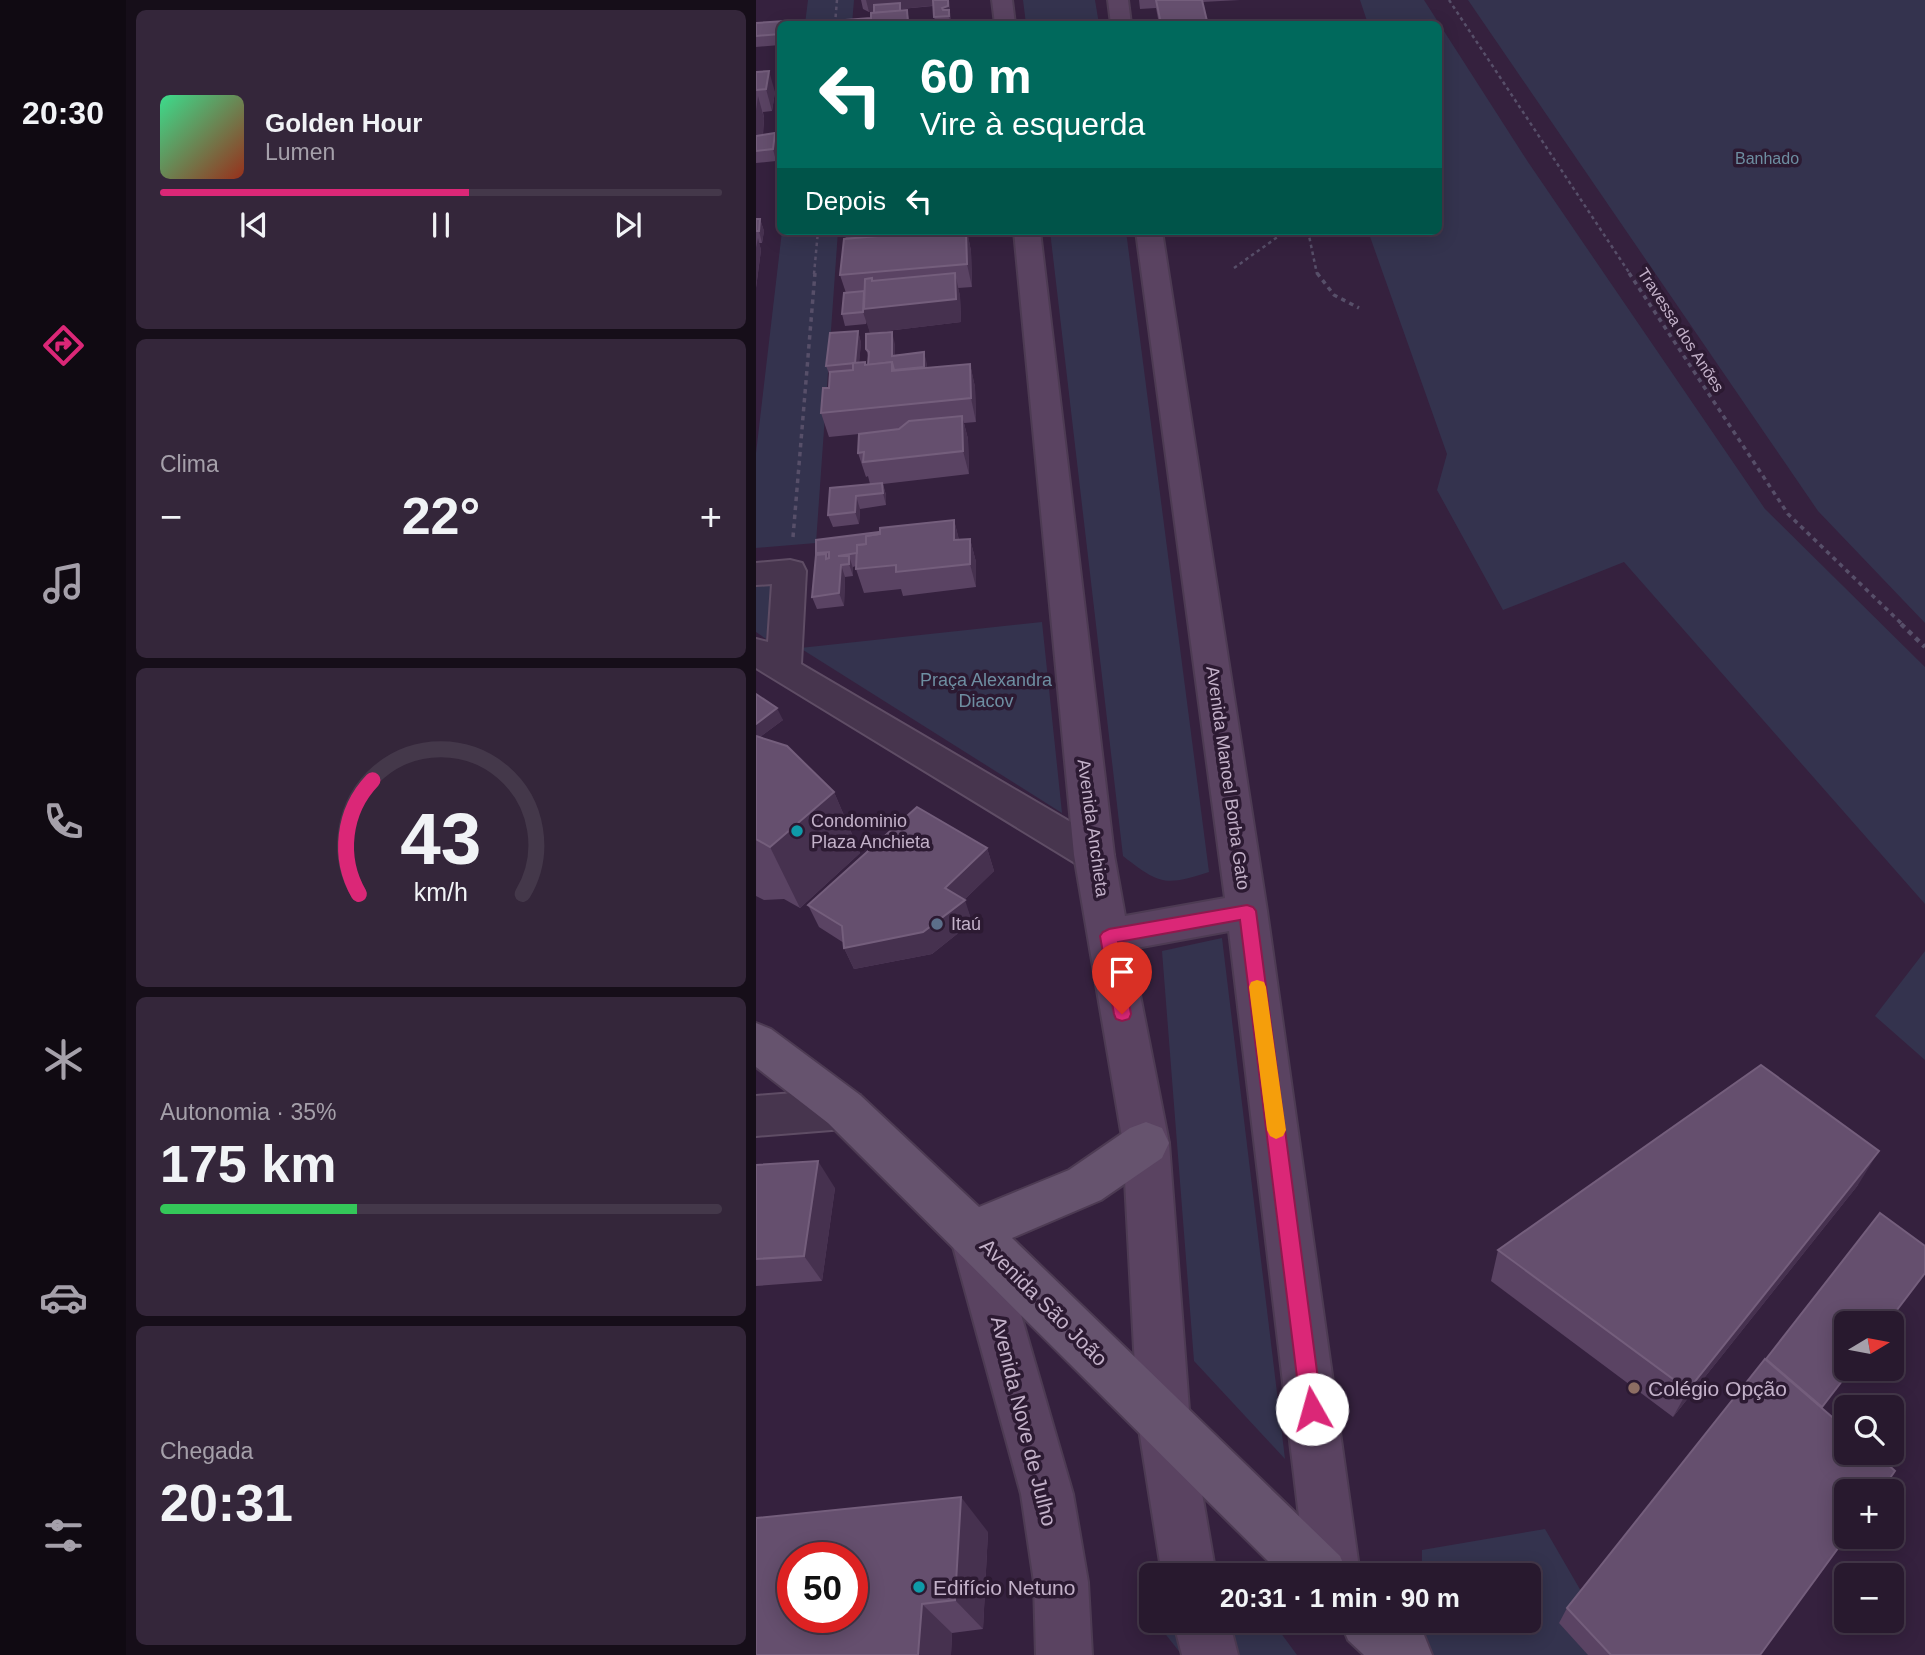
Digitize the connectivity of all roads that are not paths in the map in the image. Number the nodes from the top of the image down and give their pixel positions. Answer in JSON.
{"nodes":[{"id":1,"x":1002,"y":0,"type":"edge"},
{"id":2,"x":1118,"y":0,"type":"edge"},
{"id":3,"x":1005,"y":21,"type":"edge"},
{"id":4,"x":1121,"y":21,"type":"edge"},
{"id":5,"x":1027,"y":235,"type":"edge"},
{"id":6,"x":1150,"y":235,"type":"edge"},
{"id":7,"x":756,"y":575,"type":"edge"},
{"id":8,"x":770,"y":661,"type":"edge"},
{"id":9,"x":1094,"y":855,"type":"junction"},
{"id":10,"x":1247,"y":911,"type":"junction"},
{"id":11,"x":1109,"y":936,"type":"junction"},
{"id":12,"x":756,"y":1042,"type":"edge"},
{"id":13,"x":844,"y":1109,"type":"junction"},
{"id":14,"x":756,"y":1116,"type":"edge"},
{"id":15,"x":1146,"y":1143,"type":"junction"},
{"id":16,"x":974,"y":1231,"type":"junction"},
{"id":17,"x":1164,"y":1423,"type":"junction"},
{"id":18,"x":1187,"y":1563,"type":"edge"},
{"id":19,"x":1309,"y":1563,"type":"edge"},
{"id":20,"x":1331,"y":1563,"type":"edge"},
{"id":21,"x":1204,"y":1633,"type":"edge"},
{"id":22,"x":1381,"y":1633,"type":"edge"},
{"id":23,"x":1064,"y":1655,"type":"edge"},
{"id":24,"x":1210,"y":1655,"type":"edge"},
{"id":25,"x":1404,"y":1655,"type":"edge"}],
"edges":[{"from":1,"to":3,"type":"main road"},
{"from":2,"to":4,"type":"main road"},
{"from":5,"to":9,"type":"main road","name":"Avenida Anchieta"},
{"from":6,"to":10,"type":"main road","name":"Avenida Manoel Borba Gato"},
{"from":7,"to":8,"type":"street"},
{"from":8,"to":9,"type":"street"},
{"from":9,"to":11,"type":"main road","name":"Avenida Anchieta"},
{"from":10,"to":11,"type":"main road"},
{"from":10,"to":20,"type":"main road","name":"Avenida Manoel Borba Gato"},
{"from":11,"to":15,"type":"main road","name":"Avenida Anchieta"},
{"from":12,"to":13,"type":"main road","name":"Avenida São João"},
{"from":13,"to":14,"type":"street"},
{"from":13,"to":16,"type":"main road","name":"Avenida São João"},
{"from":15,"to":16,"type":"main road"},
{"from":15,"to":17,"type":"main road","name":"Avenida Anchieta"},
{"from":16,"to":17,"type":"main road","name":"Avenida São João"},
{"from":16,"to":23,"type":"main road","name":"Avenida Nove de Julho"},
{"from":17,"to":18,"type":"main road","name":"Avenida Anchieta"},
{"from":17,"to":19,"type":"main road","name":"Avenida São João"},
{"from":21,"to":24,"type":"main road"},
{"from":22,"to":25,"type":"main road"}]}
